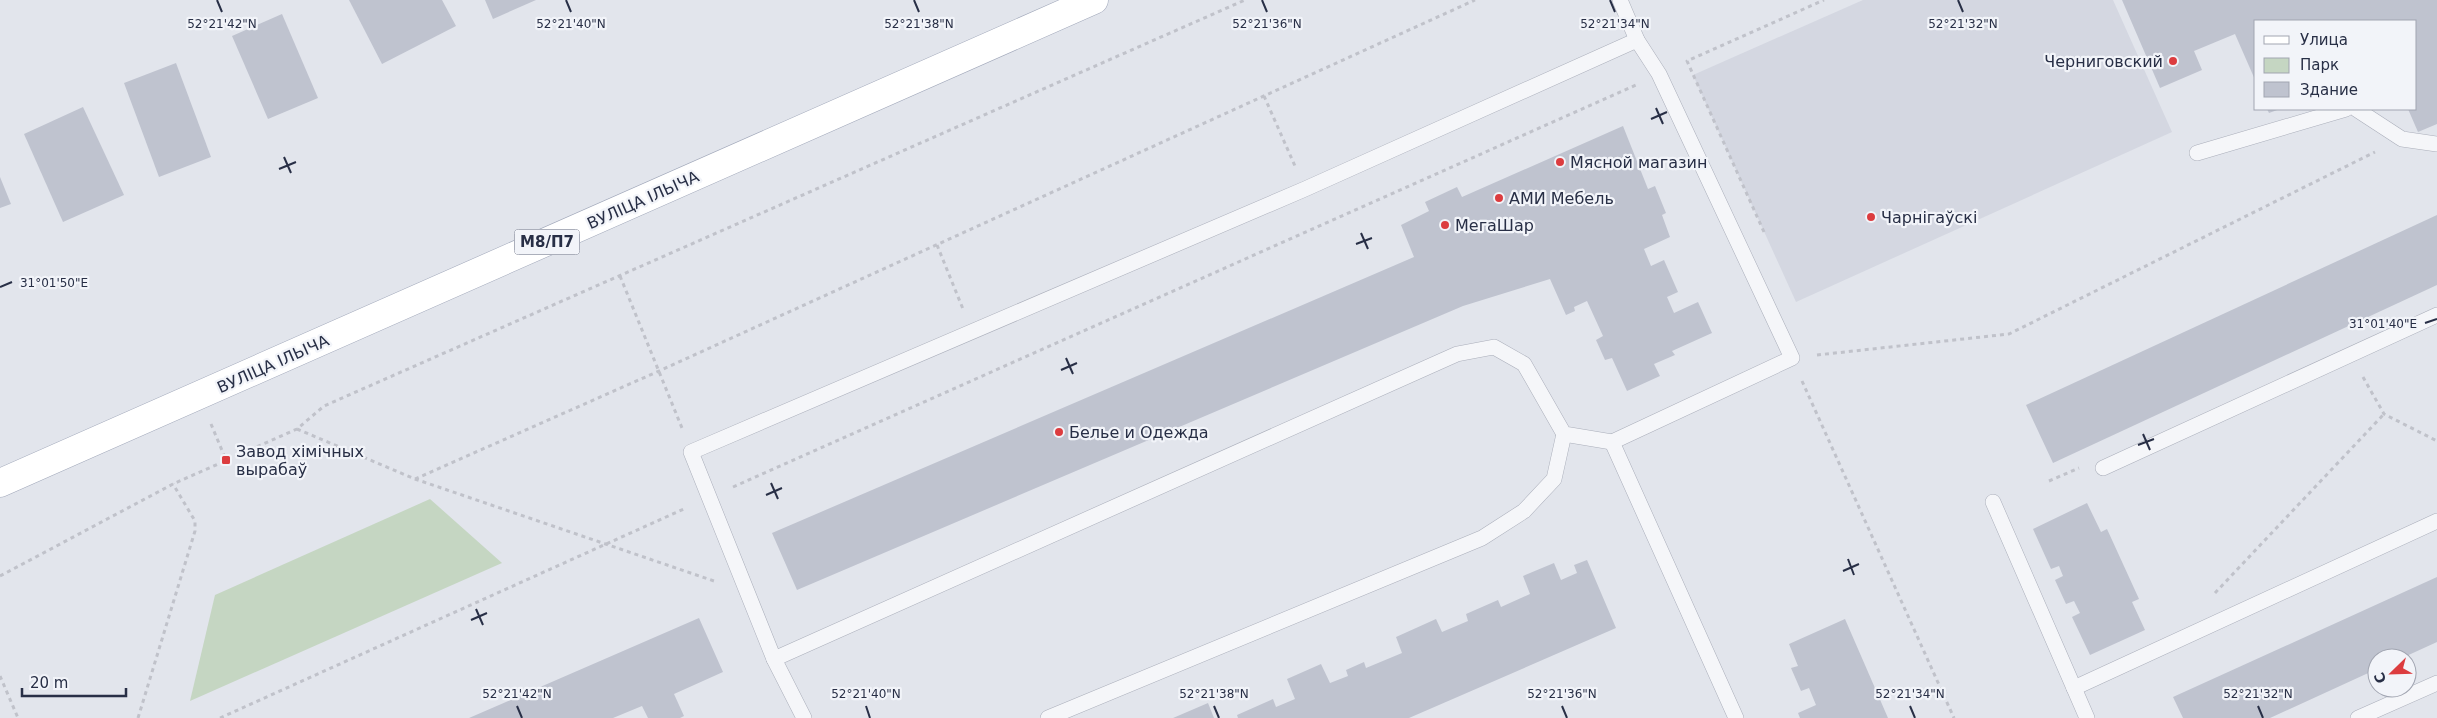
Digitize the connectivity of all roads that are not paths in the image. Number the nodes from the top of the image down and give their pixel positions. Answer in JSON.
{"nodes":[{"id":1,"x":1094,"y":0,"type":"edge"},
{"id":2,"x":1620,"y":0,"type":"edge"},
{"id":3,"x":1637,"y":40,"type":"junction"},
{"id":4,"x":2343,"y":110,"type":"edge"},
{"id":5,"x":2358,"y":110,"type":"edge"},
{"id":6,"x":2437,"y":144,"type":"edge"},
{"id":7,"x":2197,"y":153,"type":"dead end"},
{"id":8,"x":2437,"y":315,"type":"edge"},
{"id":9,"x":1564,"y":434,"type":"junction"},
{"id":10,"x":1612,"y":442,"type":"junction"},
{"id":11,"x":2103,"y":468,"type":"dead end"},
{"id":12,"x":0,"y":483,"type":"edge"},
{"id":13,"x":1993,"y":502,"type":"dead end"},
{"id":14,"x":2437,"y":521,"type":"edge"},
{"id":15,"x":774,"y":659,"type":"junction"},
{"id":16,"x":2437,"y":683,"type":"edge"},
{"id":17,"x":2074,"y":688,"type":"junction"},
{"id":18,"x":804,"y":718,"type":"edge"},
{"id":19,"x":1048,"y":718,"type":"edge"},
{"id":20,"x":1736,"y":718,"type":"edge"},
{"id":21,"x":2087,"y":718,"type":"edge"},
{"id":22,"x":2358,"y":718,"type":"edge"}],
"edges":[{"from":1,"to":12,"type":"main road","name":"ВУЛІЦА ІЛЬІЧА","number":"М8/П7"},
{"from":2,"to":3,"type":"lane"},
{"from":3,"to":10,"type":"lane"},
{"from":3,"to":15,"type":"lane"},
{"from":4,"to":7,"type":"lane"},
{"from":5,"to":6,"type":"lane"},
{"from":8,"to":11,"type":"lane"},
{"from":9,"to":10,"type":"lane"},
{"from":9,"to":15,"type":"lane"},
{"from":9,"to":19,"type":"lane"},
{"from":10,"to":20,"type":"lane"},
{"from":13,"to":17,"type":"lane"},
{"from":14,"to":17,"type":"lane"},
{"from":15,"to":18,"type":"lane"},
{"from":16,"to":22,"type":"lane"},
{"from":17,"to":21,"type":"lane"}]}
